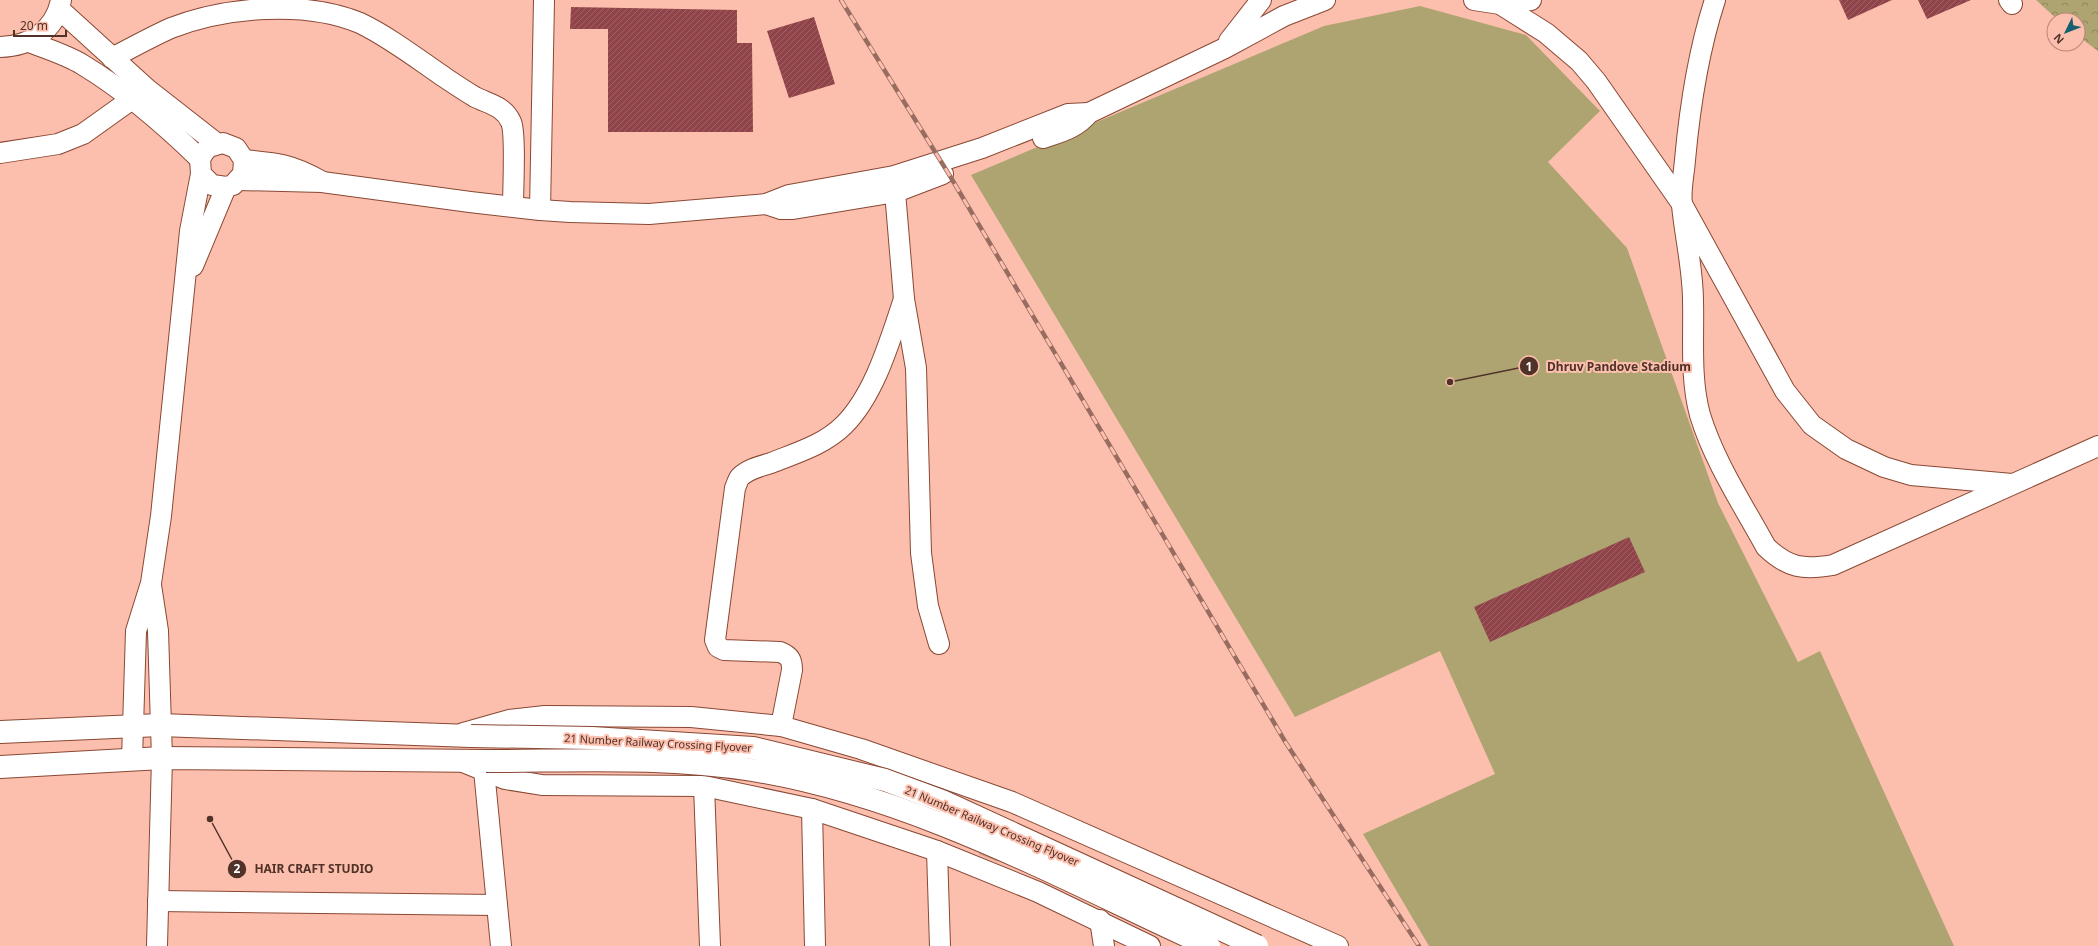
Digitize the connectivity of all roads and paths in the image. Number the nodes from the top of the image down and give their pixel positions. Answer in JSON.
{"nodes":[{"id":1,"x":544,"y":0,"type":"edge"},
{"id":2,"x":1261,"y":0,"type":"edge"},
{"id":3,"x":1325,"y":0,"type":"edge"},
{"id":4,"x":1474,"y":0,"type":"edge"},
{"id":5,"x":1532,"y":0,"type":"edge"},
{"id":6,"x":1715,"y":0,"type":"edge"},
{"id":7,"x":60,"y":4,"type":"edge"},
{"id":8,"x":1500,"y":4,"type":"junction"},
{"id":9,"x":30,"y":42,"type":"junction"},
{"id":10,"x":0,"y":47,"type":"edge"},
{"id":11,"x":1225,"y":48,"type":"junction"},
{"id":12,"x":112,"y":58,"type":"junction"},
{"id":13,"x":132,"y":99,"type":"junction"},
{"id":14,"x":216,"y":143,"type":"junction"},
{"id":15,"x":0,"y":153,"type":"edge"},
{"id":16,"x":244,"y":160,"type":"junction"},
{"id":17,"x":201,"y":167,"type":"junction"},
{"id":18,"x":322,"y":182,"type":"junction"},
{"id":19,"x":233,"y":184,"type":"junction"},
{"id":20,"x":895,"y":184,"type":"junction"},
{"id":21,"x":1682,"y":204,"type":"junction"},
{"id":22,"x":513,"y":206,"type":"junction"},
{"id":23,"x":540,"y":210,"type":"junction"},
{"id":24,"x":186,"y":283,"type":"junction"},
{"id":25,"x":904,"y":299,"type":"junction"},
{"id":26,"x":2098,"y":446,"type":"edge"},
{"id":27,"x":2014,"y":484,"type":"junction"},
{"id":28,"x":151,"y":583,"type":"junction"},
{"id":29,"x":939,"y":644,"type":"dead end"},
{"id":30,"x":133,"y":724,"type":"junction"},
{"id":31,"x":160,"y":725,"type":"junction"},
{"id":32,"x":781,"y":726,"type":"junction"},
{"id":33,"x":0,"y":732,"type":"edge"},
{"id":34,"x":461,"y":736,"type":"junction"},
{"id":35,"x":162,"y":758,"type":"junction"},
{"id":36,"x":132,"y":759,"type":"junction"},
{"id":37,"x":485,"y":765,"type":"junction"},
{"id":38,"x":0,"y":767,"type":"edge"},
{"id":39,"x":704,"y":786,"type":"junction"},
{"id":40,"x":812,"y":809,"type":"junction"},
{"id":41,"x":937,"y":852,"type":"junction"},
{"id":42,"x":158,"y":901,"type":"junction"},
{"id":43,"x":497,"y":905,"type":"junction"},
{"id":44,"x":1100,"y":920,"type":"junction"},
{"id":45,"x":157,"y":946,"type":"edge"},
{"id":46,"x":501,"y":946,"type":"edge"},
{"id":47,"x":710,"y":946,"type":"edge"},
{"id":48,"x":815,"y":946,"type":"edge"},
{"id":49,"x":940,"y":946,"type":"edge"},
{"id":50,"x":1104,"y":946,"type":"edge"},
{"id":51,"x":1150,"y":946,"type":"edge"},
{"id":52,"x":1209,"y":946,"type":"edge"},
{"id":53,"x":1257,"y":946,"type":"edge"},
{"id":54,"x":1338,"y":946,"type":"edge"}],
"edges":[{"from":1,"to":23,"type":"street"},
{"from":2,"to":11,"type":"street"},
{"from":3,"to":11,"type":"street"},
{"from":4,"to":8,"type":"street"},
{"from":5,"to":8,"type":"street"},
{"from":6,"to":21,"type":"street"},
{"from":7,"to":9,"type":"street"},
{"from":7,"to":12,"type":"street"},
{"from":8,"to":21,"type":"street"},
{"from":9,"to":10,"type":"street"},
{"from":9,"to":13,"type":"street"},
{"from":11,"to":20,"type":"street"},
{"from":12,"to":14,"type":"street"},
{"from":12,"to":22,"type":"street"},
{"from":13,"to":15,"type":"street"},
{"from":13,"to":17,"type":"street"},
{"from":14,"to":16,"type":"street"},
{"from":14,"to":17,"type":"street"},
{"from":16,"to":18,"type":"street"},
{"from":16,"to":19,"type":"street"},
{"from":17,"to":19,"type":"street"},
{"from":17,"to":24,"type":"street"},
{"from":18,"to":19,"type":"street"},
{"from":18,"to":22,"type":"street"},
{"from":19,"to":24,"type":"street"},
{"from":20,"to":23,"type":"street"},
{"from":20,"to":25,"type":"street"},
{"from":21,"to":27,"type":"street"},
{"from":21,"to":27,"type":"street"},
{"from":22,"to":23,"type":"street"},
{"from":24,"to":28,"type":"street"},
{"from":25,"to":29,"type":"street"},
{"from":25,"to":32,"type":"street"},
{"from":26,"to":27,"type":"street"},
{"from":28,"to":30,"type":"street"},
{"from":28,"to":31,"type":"street"},
{"from":30,"to":31,"type":"main road","name":"21 Number Railway Crossing Flyover"},
{"from":30,"to":33,"type":"main road","name":"21 Number Railway Crossing Flyover"},
{"from":30,"to":36,"type":"street"},
{"from":31,"to":34,"type":"main road","name":"21 Number Railway Crossing Flyover"},
{"from":31,"to":35,"type":"street"},
{"from":32,"to":34,"type":"street"},
{"from":32,"to":54,"type":"street"},
{"from":34,"to":53,"type":"main road","name":"21 Number Railway Crossing Flyover","bridge":true},
{"from":35,"to":36,"type":"main road","name":"21 Number Railway Crossing Flyover"},
{"from":35,"to":37,"type":"main road","name":"21 Number Railway Crossing Flyover"},
{"from":35,"to":42,"type":"street"},
{"from":36,"to":38,"type":"main road","name":"21 Number Railway Crossing Flyover"},
{"from":37,"to":39,"type":"street"},
{"from":37,"to":43,"type":"street"},
{"from":37,"to":52,"type":"main road","name":"21 Number Railway Crossing Flyover","bridge":true},
{"from":39,"to":40,"type":"street"},
{"from":39,"to":47,"type":"street"},
{"from":40,"to":41,"type":"street"},
{"from":40,"to":48,"type":"street"},
{"from":41,"to":44,"type":"street"},
{"from":41,"to":49,"type":"street"},
{"from":42,"to":43,"type":"street"},
{"from":42,"to":45,"type":"street"},
{"from":43,"to":46,"type":"street"},
{"from":44,"to":50,"type":"street"},
{"from":44,"to":51,"type":"street"}]}
